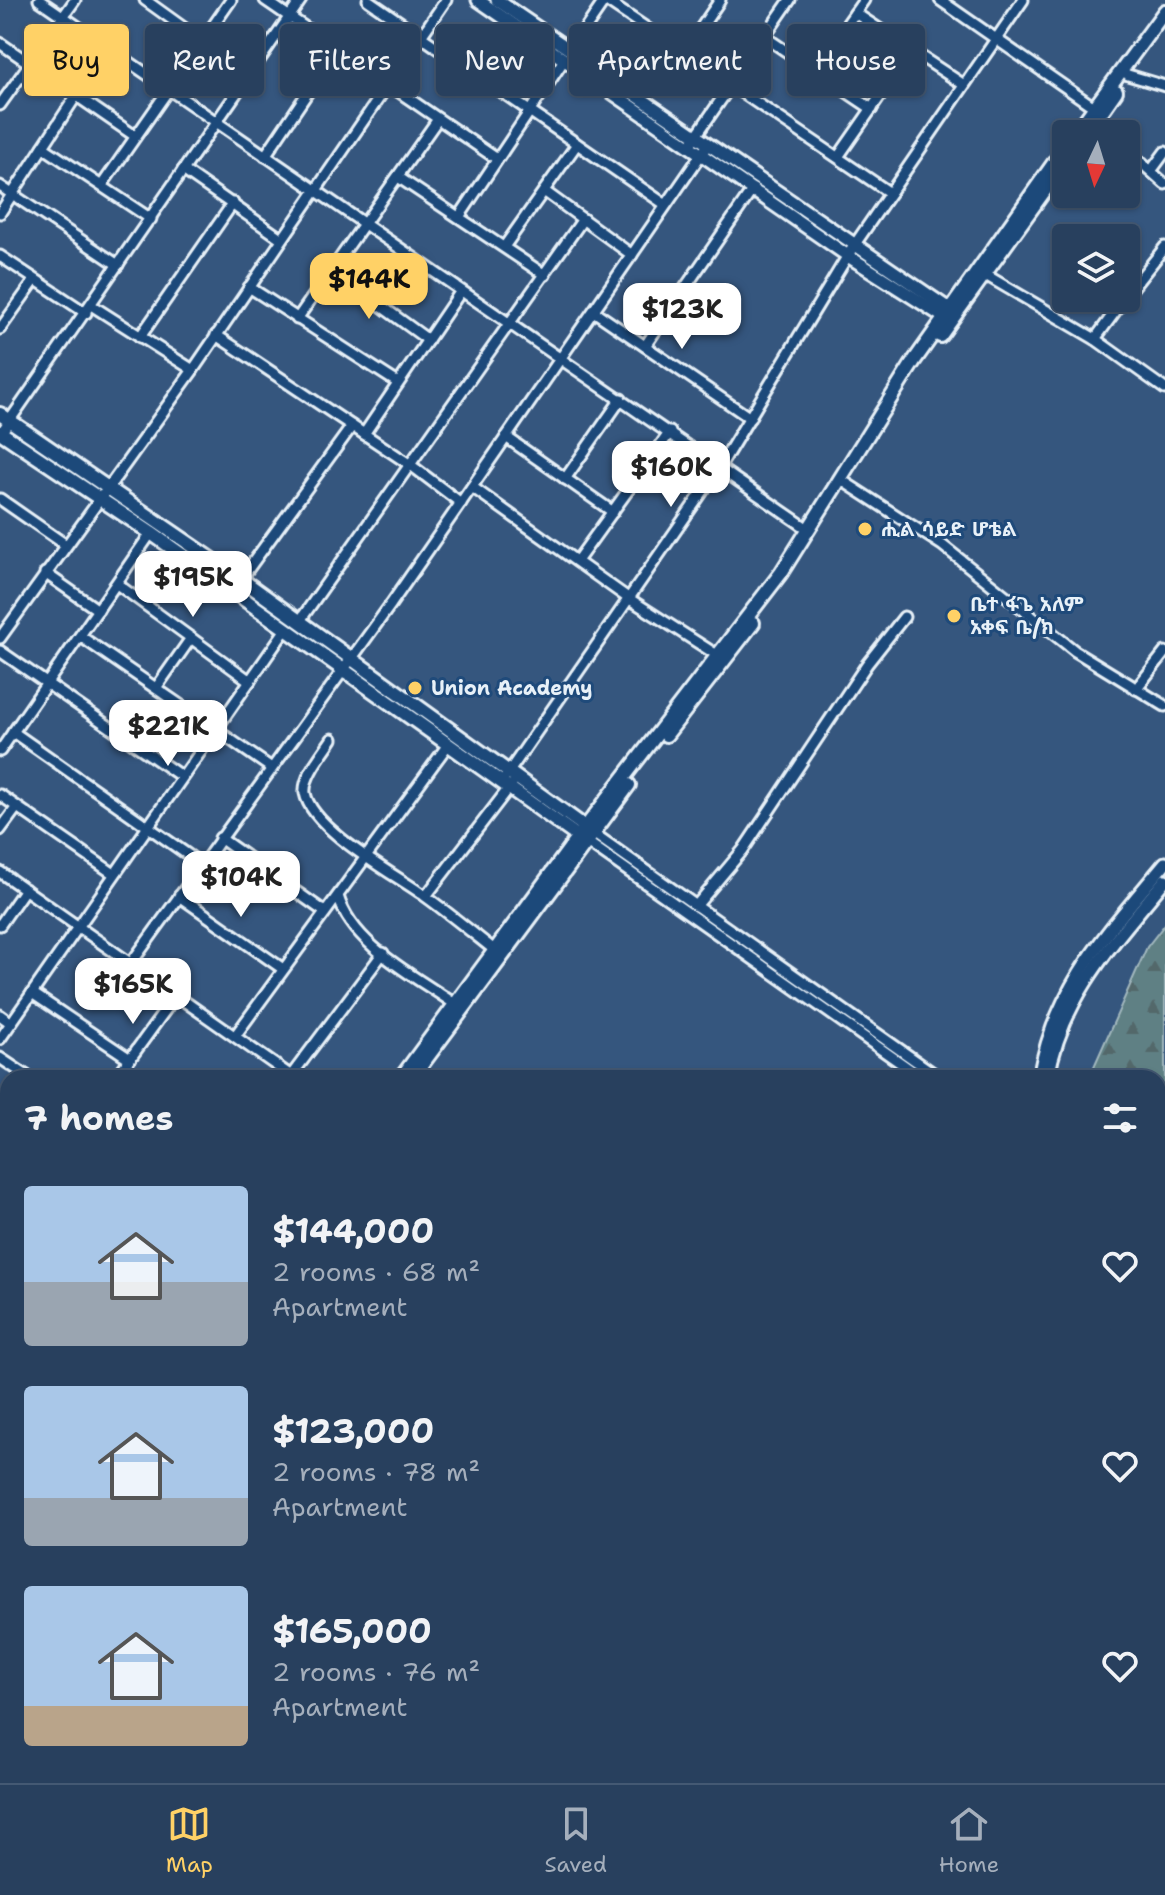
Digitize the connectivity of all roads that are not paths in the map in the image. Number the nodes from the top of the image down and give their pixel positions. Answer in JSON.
{"nodes":[{"id":1,"x":39,"y":0,"type":"edge"},
{"id":2,"x":75,"y":0,"type":"edge"},
{"id":3,"x":145,"y":0,"type":"edge"},
{"id":4,"x":231,"y":0,"type":"edge"},
{"id":5,"x":265,"y":0,"type":"edge"},
{"id":6,"x":301,"y":0,"type":"edge"},
{"id":7,"x":368,"y":0,"type":"edge"},
{"id":8,"x":446,"y":0,"type":"edge"},
{"id":9,"x":478,"y":0,"type":"edge"},
{"id":10,"x":497,"y":0,"type":"edge"},
{"id":11,"x":790,"y":0,"type":"edge"},
{"id":12,"x":864,"y":0,"type":"edge"},
{"id":13,"x":940,"y":0,"type":"edge"},
{"id":14,"x":1023,"y":0,"type":"edge"},
{"id":15,"x":717,"y":1,"type":"edge"},
{"id":16,"x":1165,"y":11,"type":"edge"},
{"id":17,"x":855,"y":13,"type":"junction"},
{"id":18,"x":63,"y":17,"type":"junction"},
{"id":19,"x":290,"y":17,"type":"junction"},
{"id":20,"x":58,"y":24,"type":"edge"},
{"id":21,"x":178,"y":24,"type":"edge"},
{"id":22,"x":214,"y":24,"type":"edge"},
{"id":23,"x":300,"y":24,"type":"edge"},
{"id":24,"x":403,"y":24,"type":"edge"},
{"id":25,"x":589,"y":24,"type":"edge"},
{"id":26,"x":641,"y":24,"type":"edge"},
{"id":27,"x":702,"y":24,"type":"edge"},
{"id":28,"x":847,"y":24,"type":"edge"},
{"id":29,"x":871,"y":24,"type":"edge"},
{"id":30,"x":1165,"y":25,"type":"edge"},
{"id":31,"x":771,"y":28,"type":"edge"},
{"id":32,"x":420,"y":36,"type":"joint"},
{"id":33,"x":996,"y":39,"type":"junction"},
{"id":34,"x":0,"y":43,"type":"edge"},
{"id":35,"x":569,"y":53,"type":"edge"},
{"id":36,"x":567,"y":56,"type":"junction"},
{"id":37,"x":24,"y":61,"type":"edge"},
{"id":38,"x":925,"y":61,"type":"edge"},
{"id":39,"x":24,"y":73,"type":"edge"},
{"id":40,"x":145,"y":73,"type":"edge"},
{"id":41,"x":1128,"y":75,"type":"junction"},
{"id":42,"x":964,"y":85,"type":"junction"},
{"id":43,"x":1165,"y":86,"type":"edge"},
{"id":44,"x":76,"y":96,"type":"joint"},
{"id":45,"x":163,"y":96,"type":"edge"},
{"id":46,"x":178,"y":96,"type":"edge"},
{"id":47,"x":305,"y":96,"type":"edge"},
{"id":48,"x":380,"y":96,"type":"edge"},
{"id":49,"x":405,"y":96,"type":"edge"},
{"id":50,"x":724,"y":96,"type":"edge"},
{"id":51,"x":748,"y":96,"type":"edge"},
{"id":52,"x":852,"y":96,"type":"edge"},
{"id":53,"x":881,"y":96,"type":"edge"},
{"id":54,"x":0,"y":105,"type":"edge"},
{"id":55,"x":1094,"y":107,"type":"junction"},
{"id":56,"x":872,"y":109,"type":"junction"},
{"id":57,"x":530,"y":111,"type":"junction"},
{"id":58,"x":438,"y":119,"type":"junction"},
{"id":59,"x":1085,"y":120,"type":"edge"},
{"id":60,"x":1096,"y":120,"type":"edge"},
{"id":61,"x":217,"y":123,"type":"junction"},
{"id":62,"x":135,"y":136,"type":"junction"},
{"id":63,"x":692,"y":142,"type":"junction"},
{"id":64,"x":577,"y":144,"type":"junction"},
{"id":65,"x":43,"y":147,"type":"junction"},
{"id":66,"x":705,"y":150,"type":"junction"},
{"id":67,"x":1165,"y":152,"type":"edge"},
{"id":68,"x":265,"y":156,"type":"junction"},
{"id":69,"x":838,"y":157,"type":"junction"},
{"id":70,"x":497,"y":159,"type":"junction"},
{"id":71,"x":1140,"y":161,"type":"edge"},
{"id":72,"x":1052,"y":166,"type":"edge"},
{"id":73,"x":183,"y":170,"type":"junction"},
{"id":74,"x":1151,"y":171,"type":"junction"},
{"id":75,"x":398,"y":177,"type":"junction"},
{"id":76,"x":1052,"y":180,"type":"edge"},
{"id":77,"x":1165,"y":184,"type":"edge"},
{"id":78,"x":102,"y":185,"type":"junction"},
{"id":79,"x":0,"y":186,"type":"edge"},
{"id":80,"x":753,"y":189,"type":"junction"},
{"id":81,"x":315,"y":191,"type":"junction"},
{"id":82,"x":544,"y":191,"type":"junction"},
{"id":83,"x":890,"y":193,"type":"junction"},
{"id":84,"x":13,"y":195,"type":"junction"},
{"id":85,"x":233,"y":203,"type":"junction"},
{"id":86,"x":666,"y":205,"type":"junction"},
{"id":87,"x":0,"y":213,"type":"edge"},
{"id":88,"x":459,"y":217,"type":"junction"},
{"id":89,"x":151,"y":219,"type":"junction"},
{"id":90,"x":583,"y":219,"type":"junction"},
{"id":91,"x":366,"y":226,"type":"junction"},
{"id":92,"x":282,"y":239,"type":"junction"},
{"id":93,"x":504,"y":247,"type":"junction"},
{"id":94,"x":1165,"y":247,"type":"edge"},
{"id":95,"x":850,"y":251,"type":"junction"},
{"id":96,"x":632,"y":255,"type":"junction"},
{"id":97,"x":0,"y":256,"type":"edge"},
{"id":98,"x":118,"y":265,"type":"junction"},
{"id":99,"x":333,"y":271,"type":"junction"},
{"id":100,"x":984,"y":274,"type":"junction"},
{"id":101,"x":545,"y":275,"type":"junction"},
{"id":102,"x":1140,"y":278,"type":"edge"},
{"id":103,"x":35,"y":280,"type":"junction"},
{"id":104,"x":249,"y":287,"type":"junction"},
{"id":105,"x":461,"y":291,"type":"junction"},
{"id":106,"x":88,"y":309,"type":"junction"},
{"id":107,"x":595,"y":312,"type":"junction"},
{"id":108,"x":1114,"y":312,"type":"edge"},
{"id":109,"x":949,"y":315,"type":"junction"},
{"id":110,"x":297,"y":319,"type":"junction"},
{"id":111,"x":510,"y":325,"type":"junction"},
{"id":112,"x":0,"y":329,"type":"edge"},
{"id":113,"x":216,"y":335,"type":"junction"},
{"id":114,"x":140,"y":337,"type":"junction"},
{"id":115,"x":1095,"y":339,"type":"junction"},
{"id":116,"x":428,"y":340,"type":"junction"},
{"id":117,"x":645,"y":346,"type":"junction"},
{"id":118,"x":560,"y":360,"type":"junction"},
{"id":119,"x":193,"y":370,"type":"junction"},
{"id":120,"x":398,"y":383,"type":"junction"},
{"id":121,"x":1165,"y":389,"type":"edge"},
{"id":122,"x":621,"y":399,"type":"junction"},
{"id":123,"x":5,"y":417,"type":"edge"},
{"id":124,"x":750,"y":418,"type":"junction"},
{"id":125,"x":352,"y":426,"type":"junction"},
{"id":126,"x":1,"y":432,"type":"edge"},
{"id":127,"x":670,"y":432,"type":"junction"},
{"id":128,"x":364,"y":434,"type":"junction"},
{"id":129,"x":506,"y":437,"type":"junction"},
{"id":130,"x":412,"y":466,"type":"junction"},
{"id":131,"x":719,"y":468,"type":"junction"},
{"id":132,"x":565,"y":479,"type":"junction"},
{"id":133,"x":846,"y":483,"type":"junction"},
{"id":134,"x":109,"y":485,"type":"junction"},
{"id":135,"x":472,"y":487,"type":"junction"},
{"id":136,"x":101,"y":498,"type":"junction"},
{"id":137,"x":0,"y":499,"type":"edge"},
{"id":138,"x":461,"y":503,"type":"junction"},
{"id":139,"x":613,"y":512,"type":"junction"},
{"id":140,"x":808,"y":529,"type":"junction"},
{"id":141,"x":151,"y":533,"type":"junction"},
{"id":142,"x":66,"y":545,"type":"junction"},
{"id":143,"x":577,"y":561,"type":"junction"},
{"id":144,"x":45,"y":573,"type":"junction"},
{"id":145,"x":241,"y":579,"type":"junction"},
{"id":146,"x":117,"y":584,"type":"junction"},
{"id":147,"x":236,"y":592,"type":"junction"},
{"id":148,"x":628,"y":598,"type":"junction"},
{"id":149,"x":98,"y":610,"type":"junction"},
{"id":150,"x":904,"y":617,"type":"dead end"},
{"id":151,"x":299,"y":622,"type":"junction"},
{"id":152,"x":286,"y":629,"type":"junction"},
{"id":153,"x":80,"y":636,"type":"junction"},
{"id":154,"x":0,"y":638,"type":"edge"},
{"id":155,"x":191,"y":638,"type":"junction"},
{"id":156,"x":0,"y":651,"type":"edge"},
{"id":157,"x":1165,"y":652,"type":"edge"},
{"id":158,"x":720,"y":656,"type":"junction"},
{"id":159,"x":351,"y":659,"type":"junction"},
{"id":160,"x":342,"y":671,"type":"junction"},
{"id":161,"x":250,"y":681,"type":"junction"},
{"id":162,"x":46,"y":685,"type":"junction"},
{"id":163,"x":156,"y":688,"type":"junction"},
{"id":164,"x":1136,"y":689,"type":"junction"},
{"id":165,"x":1165,"y":706,"type":"edge"},
{"id":166,"x":216,"y":730,"type":"junction"},
{"id":167,"x":13,"y":732,"type":"junction"},
{"id":168,"x":332,"y":739,"type":"dead end"},
{"id":169,"x":447,"y":746,"type":"junction"},
{"id":170,"x":0,"y":751,"type":"edge"},
{"id":171,"x":270,"y":767,"type":"junction"},
{"id":172,"x":512,"y":775,"type":"junction"},
{"id":173,"x":182,"y":777,"type":"junction"},
{"id":174,"x":504,"y":787,"type":"junction"},
{"id":175,"x":0,"y":795,"type":"edge"},
{"id":176,"x":17,"y":807,"type":"junction"},
{"id":177,"x":148,"y":825,"type":"junction"},
{"id":178,"x":0,"y":830,"type":"edge"},
{"id":179,"x":586,"y":835,"type":"junction"},
{"id":180,"x":220,"y":838,"type":"junction"},
{"id":181,"x":368,"y":858,"type":"junction"},
{"id":182,"x":1165,"y":863,"type":"edge"},
{"id":183,"x":201,"y":864,"type":"junction"},
{"id":184,"x":0,"y":872,"type":"edge"},
{"id":185,"x":114,"y":874,"type":"junction"},
{"id":186,"x":1165,"y":880,"type":"edge"},
{"id":187,"x":25,"y":889,"type":"junction"},
{"id":188,"x":179,"y":896,"type":"junction"},
{"id":189,"x":338,"y":896,"type":"junction"},
{"id":190,"x":426,"y":896,"type":"junction"},
{"id":191,"x":696,"y":906,"type":"junction"},
{"id":192,"x":325,"y":912,"type":"junction"},
{"id":193,"x":0,"y":925,"type":"edge"},
{"id":194,"x":79,"y":925,"type":"junction"},
{"id":195,"x":497,"y":952,"type":"junction"},
{"id":196,"x":383,"y":953,"type":"junction"},
{"id":197,"x":132,"y":962,"type":"junction"},
{"id":198,"x":283,"y":969,"type":"junction"},
{"id":199,"x":32,"y":993,"type":"junction"},
{"id":200,"x":177,"y":994,"type":"junction"},
{"id":201,"x":458,"y":1006,"type":"junction"},
{"id":202,"x":0,"y":1015,"type":"edge"},
{"id":203,"x":11,"y":1023,"type":"junction"},
{"id":204,"x":235,"y":1036,"type":"junction"},
{"id":205,"x":0,"y":1039,"type":"edge"},
{"id":206,"x":0,"y":1058,"type":"edge"},
{"id":207,"x":130,"y":1059,"type":"junction"},
{"id":208,"x":18,"y":1070,"type":"edge"},
{"id":209,"x":122,"y":1070,"type":"edge"},
{"id":210,"x":283,"y":1070,"type":"edge"},
{"id":211,"x":298,"y":1070,"type":"edge"},
{"id":212,"x":407,"y":1070,"type":"edge"},
{"id":213,"x":417,"y":1070,"type":"edge"},
{"id":214,"x":911,"y":1070,"type":"edge"},
{"id":215,"x":929,"y":1070,"type":"edge"},
{"id":216,"x":1041,"y":1070,"type":"edge"},
{"id":217,"x":1050,"y":1070,"type":"edge"}],
"edges":[{"from":1,"to":18,"type":"street"},
{"from":2,"to":18,"type":"street"},
{"from":3,"to":21,"type":"street"},
{"from":4,"to":22,"type":"street"},
{"from":5,"to":19,"type":"street"},
{"from":6,"to":19,"type":"street"},
{"from":7,"to":24,"type":"street"},
{"from":8,"to":32,"type":"street"},
{"from":9,"to":36,"type":"street"},
{"from":10,"to":36,"type":"street"},
{"from":11,"to":31,"type":"street"},
{"from":12,"to":17,"type":"street"},
{"from":13,"to":33,"type":"street"},
{"from":14,"to":33,"type":"street"},
{"from":15,"to":27,"type":"street"},
{"from":16,"to":55,"type":"main road"},
{"from":17,"to":28,"type":"street"},
{"from":17,"to":29,"type":"street"},
{"from":18,"to":20,"type":"street"},
{"from":18,"to":40,"type":"street"},
{"from":19,"to":23,"type":"street"},
{"from":19,"to":61,"type":"street"},
{"from":25,"to":26,"type":"street"},
{"from":30,"to":41,"type":"main road"},
{"from":32,"to":57,"type":"street"},
{"from":33,"to":42,"type":"street"},
{"from":33,"to":55,"type":"street"},
{"from":34,"to":37,"type":"street"},
{"from":35,"to":36,"type":"street"},
{"from":36,"to":57,"type":"street"},
{"from":36,"to":63,"type":"street"},
{"from":38,"to":42,"type":"street"},
{"from":39,"to":54,"type":"street"},
{"from":41,"to":43,"type":"street"},
{"from":41,"to":60,"type":"main road"},
{"from":42,"to":83,"type":"street"},
{"from":44,"to":62,"type":"street"},
{"from":44,"to":65,"type":"street"},
{"from":45,"to":62,"type":"street"},
{"from":46,"to":61,"type":"street"},
{"from":47,"to":68,"type":"street"},
{"from":48,"to":81,"type":"street"},
{"from":49,"to":58,"type":"street"},
{"from":50,"to":63,"type":"street"},
{"from":51,"to":69,"type":"street"},
{"from":52,"to":56,"type":"street"},
{"from":53,"to":56,"type":"street"},
{"from":55,"to":59,"type":"main road"},
{"from":56,"to":69,"type":"street"},
{"from":57,"to":64,"type":"street"},
{"from":57,"to":70,"type":"street"},
{"from":58,"to":70,"type":"street"},
{"from":58,"to":75,"type":"street"},
{"from":61,"to":68,"type":"street"},
{"from":61,"to":73,"type":"street"},
{"from":62,"to":78,"type":"street"},
{"from":63,"to":66,"type":"street"},
{"from":64,"to":82,"type":"street"},
{"from":64,"to":86,"type":"street"},
{"from":65,"to":78,"type":"street"},
{"from":65,"to":84,"type":"street"},
{"from":66,"to":80,"type":"street"},
{"from":66,"to":86,"type":"street"},
{"from":66,"to":95,"type":"street"},
{"from":67,"to":74,"type":"street"},
{"from":68,"to":81,"type":"street"},
{"from":69,"to":83,"type":"street"},
{"from":70,"to":88,"type":"street"},
{"from":71,"to":74,"type":"street"},
{"from":72,"to":109,"type":"main road"},
{"from":73,"to":85,"type":"street"},
{"from":73,"to":89,"type":"street"},
{"from":74,"to":77,"type":"street"},
{"from":75,"to":88,"type":"street"},
{"from":75,"to":91,"type":"street"},
{"from":76,"to":100,"type":"main road"},
{"from":78,"to":89,"type":"street"},
{"from":79,"to":84,"type":"street"},
{"from":80,"to":95,"type":"street"},
{"from":80,"to":117,"type":"street"},
{"from":81,"to":91,"type":"street"},
{"from":81,"to":92,"type":"street"},
{"from":82,"to":90,"type":"street"},
{"from":82,"to":93,"type":"street"},
{"from":83,"to":95,"type":"street"},
{"from":84,"to":87,"type":"street"},
{"from":84,"to":98,"type":"street"},
{"from":85,"to":92,"type":"street"},
{"from":85,"to":114,"type":"street"},
{"from":86,"to":96,"type":"street"},
{"from":88,"to":93,"type":"street"},
{"from":89,"to":98,"type":"street"},
{"from":90,"to":96,"type":"street"},
{"from":90,"to":101,"type":"street"},
{"from":91,"to":99,"type":"street"},
{"from":91,"to":105,"type":"street"},
{"from":92,"to":104,"type":"street"},
{"from":93,"to":101,"type":"street"},
{"from":94,"to":102,"type":"street"},
{"from":95,"to":109,"type":"street"},
{"from":95,"to":124,"type":"street"},
{"from":96,"to":107,"type":"street"},
{"from":97,"to":103,"type":"street"},
{"from":98,"to":106,"type":"street"},
{"from":99,"to":110,"type":"street"},
{"from":99,"to":116,"type":"street"},
{"from":100,"to":109,"type":"main road"},
{"from":100,"to":115,"type":"street"},
{"from":101,"to":111,"type":"street"},
{"from":103,"to":106,"type":"street"},
{"from":103,"to":112,"type":"street"},
{"from":104,"to":110,"type":"street"},
{"from":104,"to":113,"type":"street"},
{"from":105,"to":111,"type":"street"},
{"from":105,"to":116,"type":"street"},
{"from":106,"to":114,"type":"street"},
{"from":106,"to":123,"type":"street"},
{"from":107,"to":117,"type":"street"},
{"from":107,"to":118,"type":"street"},
{"from":108,"to":115,"type":"street"},
{"from":109,"to":133,"type":"main road"},
{"from":109,"to":140,"type":"main road"},
{"from":110,"to":120,"type":"street"},
{"from":111,"to":118,"type":"street"},
{"from":111,"to":130,"type":"street"},
{"from":113,"to":119,"type":"street"},
{"from":113,"to":125,"type":"street"},
{"from":114,"to":119,"type":"street"},
{"from":115,"to":121,"type":"street"},
{"from":116,"to":120,"type":"street"},
{"from":117,"to":124,"type":"street"},
{"from":118,"to":122,"type":"street"},
{"from":118,"to":129,"type":"street"},
{"from":119,"to":134,"type":"street"},
{"from":120,"to":128,"type":"street"},
{"from":122,"to":127,"type":"street"},
{"from":122,"to":132,"type":"street"},
{"from":123,"to":126,"type":"street"},
{"from":123,"to":134,"type":"main road"},
{"from":124,"to":131,"type":"street"},
{"from":125,"to":128,"type":"street"},
{"from":125,"to":145,"type":"street"},
{"from":126,"to":136,"type":"main road"},
{"from":127,"to":131,"type":"street"},
{"from":127,"to":139,"type":"street"},
{"from":128,"to":130,"type":"street"},
{"from":129,"to":132,"type":"street"},
{"from":129,"to":135,"type":"street"},
{"from":130,"to":138,"type":"street"},
{"from":130,"to":151,"type":"street"},
{"from":131,"to":140,"type":"street"},
{"from":131,"to":148,"type":"street"},
{"from":132,"to":139,"type":"street"},
{"from":133,"to":158,"type":"main road"},
{"from":133,"to":164,"type":"street"},
{"from":134,"to":136,"type":"street"},
{"from":134,"to":145,"type":"main road"},
{"from":135,"to":138,"type":"street"},
{"from":135,"to":143,"type":"street"},
{"from":136,"to":141,"type":"main road"},
{"from":136,"to":142,"type":"street"},
{"from":137,"to":142,"type":"street"},
{"from":138,"to":159,"type":"street"},
{"from":139,"to":143,"type":"street"},
{"from":140,"to":158,"type":"main road"},
{"from":141,"to":146,"type":"street"},
{"from":141,"to":147,"type":"main road"},
{"from":142,"to":144,"type":"street"},
{"from":143,"to":148,"type":"street"},
{"from":144,"to":149,"type":"street"},
{"from":144,"to":154,"type":"street"},
{"from":145,"to":147,"type":"street"},
{"from":145,"to":151,"type":"main road"},
{"from":146,"to":149,"type":"street"},
{"from":146,"to":155,"type":"street"},
{"from":147,"to":152,"type":"main road"},
{"from":148,"to":158,"type":"street"},
{"from":148,"to":172,"type":"street"},
{"from":149,"to":153,"type":"street"},
{"from":150,"to":191,"type":"street"},
{"from":151,"to":159,"type":"main road"},
{"from":152,"to":160,"type":"main road"},
{"from":152,"to":161,"type":"street"},
{"from":153,"to":162,"type":"street"},
{"from":153,"to":163,"type":"street"},
{"from":155,"to":161,"type":"street"},
{"from":155,"to":163,"type":"street"},
{"from":156,"to":162,"type":"street"},
{"from":157,"to":164,"type":"street"},
{"from":158,"to":179,"type":"main road"},
{"from":159,"to":160,"type":"street"},
{"from":159,"to":172,"type":"main road"},
{"from":160,"to":169,"type":"main road"},
{"from":160,"to":171,"type":"street"},
{"from":161,"to":166,"type":"street"},
{"from":162,"to":167,"type":"street"},
{"from":162,"to":173,"type":"street"},
{"from":163,"to":166,"type":"street"},
{"from":164,"to":165,"type":"street"},
{"from":166,"to":171,"type":"street"},
{"from":166,"to":173,"type":"street"},
{"from":167,"to":170,"type":"street"},
{"from":167,"to":177,"type":"street"},
{"from":168,"to":181,"type":"street"},
{"from":169,"to":174,"type":"main road"},
{"from":169,"to":181,"type":"street"},
{"from":171,"to":180,"type":"street"},
{"from":172,"to":174,"type":"street"},
{"from":172,"to":179,"type":"main road"},
{"from":173,"to":177,"type":"street"},
{"from":174,"to":179,"type":"main road"},
{"from":174,"to":190,"type":"street"},
{"from":175,"to":176,"type":"street"},
{"from":176,"to":178,"type":"street"},
{"from":176,"to":185,"type":"street"},
{"from":177,"to":183,"type":"street"},
{"from":177,"to":185,"type":"street"},
{"from":179,"to":191,"type":"street"},
{"from":179,"to":195,"type":"main road"},
{"from":179,"to":214,"type":"street"},
{"from":180,"to":183,"type":"street"},
{"from":180,"to":192,"type":"street"},
{"from":181,"to":189,"type":"street"},
{"from":181,"to":190,"type":"street"},
{"from":182,"to":216,"type":"street"},
{"from":183,"to":188,"type":"street"},
{"from":184,"to":187,"type":"street"},
{"from":185,"to":194,"type":"street"},
{"from":186,"to":217,"type":"street"},
{"from":187,"to":193,"type":"street"},
{"from":187,"to":194,"type":"street"},
{"from":188,"to":197,"type":"street"},
{"from":188,"to":198,"type":"street"},
{"from":189,"to":192,"type":"street"},
{"from":189,"to":196,"type":"street"},
{"from":190,"to":195,"type":"street"},
{"from":191,"to":215,"type":"street"},
{"from":192,"to":198,"type":"street"},
{"from":194,"to":197,"type":"street"},
{"from":194,"to":199,"type":"street"},
{"from":195,"to":201,"type":"main road"},
{"from":196,"to":201,"type":"street"},
{"from":196,"to":211,"type":"street"},
{"from":197,"to":200,"type":"street"},
{"from":198,"to":204,"type":"street"},
{"from":199,"to":203,"type":"street"},
{"from":199,"to":207,"type":"street"},
{"from":200,"to":204,"type":"street"},
{"from":200,"to":207,"type":"street"},
{"from":201,"to":212,"type":"main road"},
{"from":201,"to":213,"type":"main road"},
{"from":202,"to":203,"type":"street"},
{"from":203,"to":205,"type":"street"},
{"from":204,"to":210,"type":"street"},
{"from":206,"to":208,"type":"street"},
{"from":207,"to":209,"type":"street"}]}
